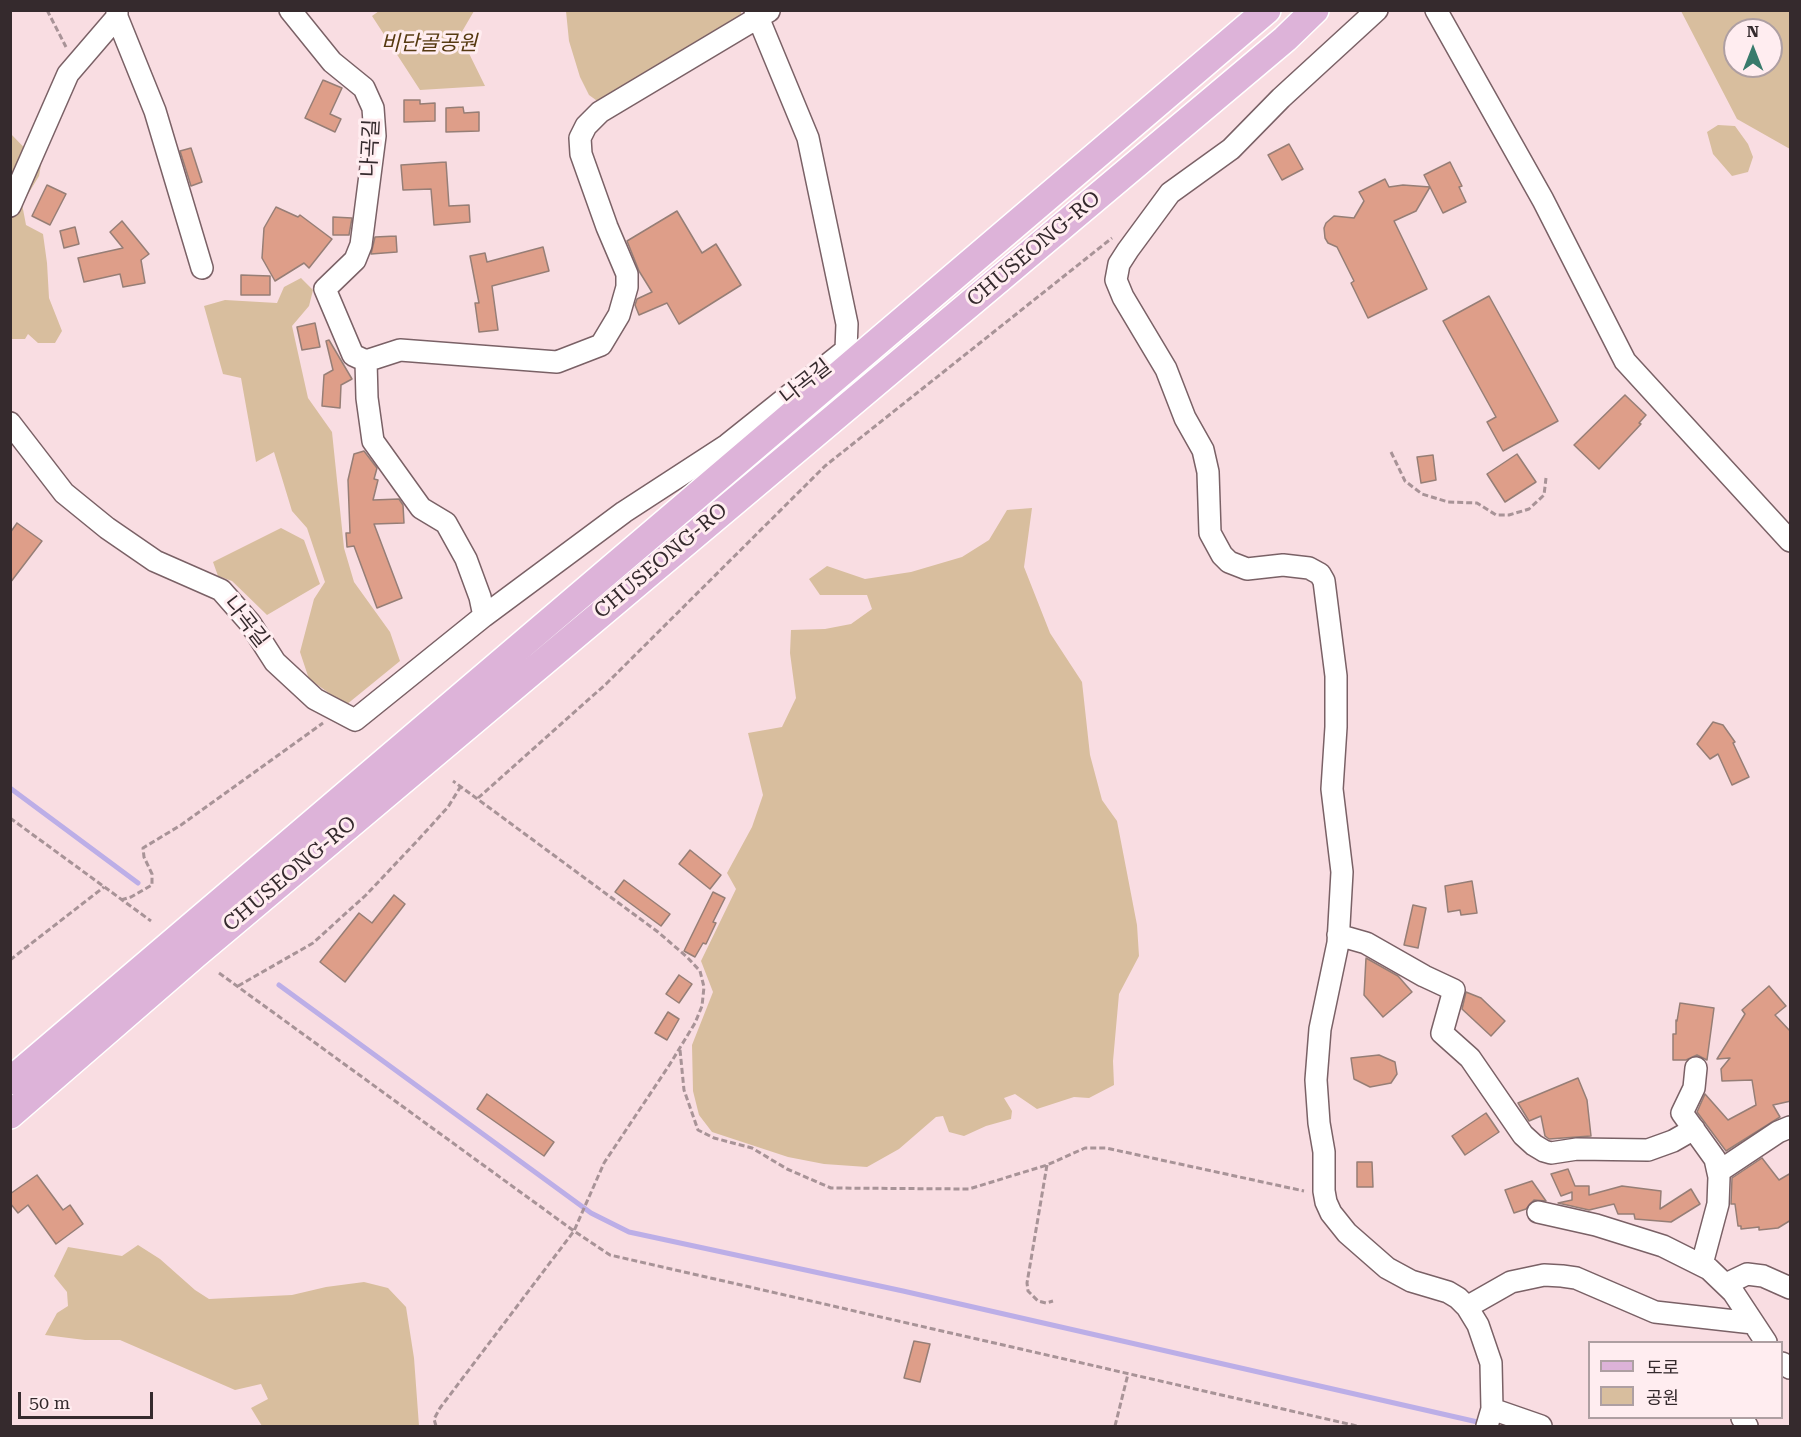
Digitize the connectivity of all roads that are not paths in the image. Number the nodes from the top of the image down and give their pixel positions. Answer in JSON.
{"nodes":[{"id":1,"x":290,"y":10,"type":"edge"},
{"id":2,"x":1268,"y":10,"type":"edge"},
{"id":3,"x":1315,"y":10,"type":"edge"},
{"id":4,"x":1377,"y":10,"type":"edge"},
{"id":5,"x":1436,"y":10,"type":"edge"},
{"id":6,"x":761,"y":13,"type":"edge"},
{"id":7,"x":117,"y":14,"type":"edge"},
{"id":8,"x":10,"y":206,"type":"edge"},
{"id":9,"x":202,"y":268,"type":"dead end"},
{"id":10,"x":366,"y":362,"type":"junction"},
{"id":11,"x":10,"y":423,"type":"edge"},
{"id":12,"x":1791,"y":541,"type":"edge"},
{"id":13,"x":484,"y":616,"type":"junction"},
{"id":14,"x":1338,"y":935,"type":"junction"},
{"id":15,"x":1696,"y":1068,"type":"dead end"},
{"id":16,"x":10,"y":1081,"type":"edge"},
{"id":17,"x":10,"y":1115,"type":"edge"},
{"id":18,"x":1791,"y":1127,"type":"edge"},
{"id":19,"x":1694,"y":1129,"type":"junction"},
{"id":20,"x":1719,"y":1172,"type":"junction"},
{"id":21,"x":1538,"y":1212,"type":"dead end"},
{"id":22,"x":1702,"y":1264,"type":"junction"},
{"id":23,"x":1726,"y":1284,"type":"junction"},
{"id":24,"x":1791,"y":1288,"type":"edge"},
{"id":25,"x":1467,"y":1306,"type":"junction"},
{"id":26,"x":1761,"y":1336,"type":"edge"},
{"id":27,"x":1489,"y":1418,"type":"edge"},
{"id":28,"x":1541,"y":1426,"type":"edge"}],
"edges":[{"from":1,"to":10,"type":"street","name":"나곡길"},
{"from":2,"to":16,"type":"main road","name":"CHUSEONG-RO"},
{"from":3,"to":17,"type":"main road","name":"CHUSEONG-RO"},
{"from":4,"to":14,"type":"street"},
{"from":5,"to":12,"type":"street"},
{"from":6,"to":10,"type":"street","name":"나곡길"},
{"from":6,"to":13,"type":"street","name":"나곡길"},
{"from":7,"to":8,"type":"street"},
{"from":7,"to":9,"type":"street"},
{"from":10,"to":13,"type":"street"},
{"from":11,"to":13,"type":"street","name":"나곡길"},
{"from":14,"to":19,"type":"street"},
{"from":14,"to":25,"type":"street"},
{"from":15,"to":19,"type":"street"},
{"from":18,"to":20,"type":"street"},
{"from":19,"to":20,"type":"street"},
{"from":20,"to":22,"type":"street"},
{"from":21,"to":22,"type":"street"},
{"from":22,"to":23,"type":"street"},
{"from":23,"to":24,"type":"street"},
{"from":23,"to":26,"type":"street"},
{"from":25,"to":26,"type":"street"},
{"from":25,"to":27,"type":"street"},
{"from":27,"to":28,"type":"street"}]}
